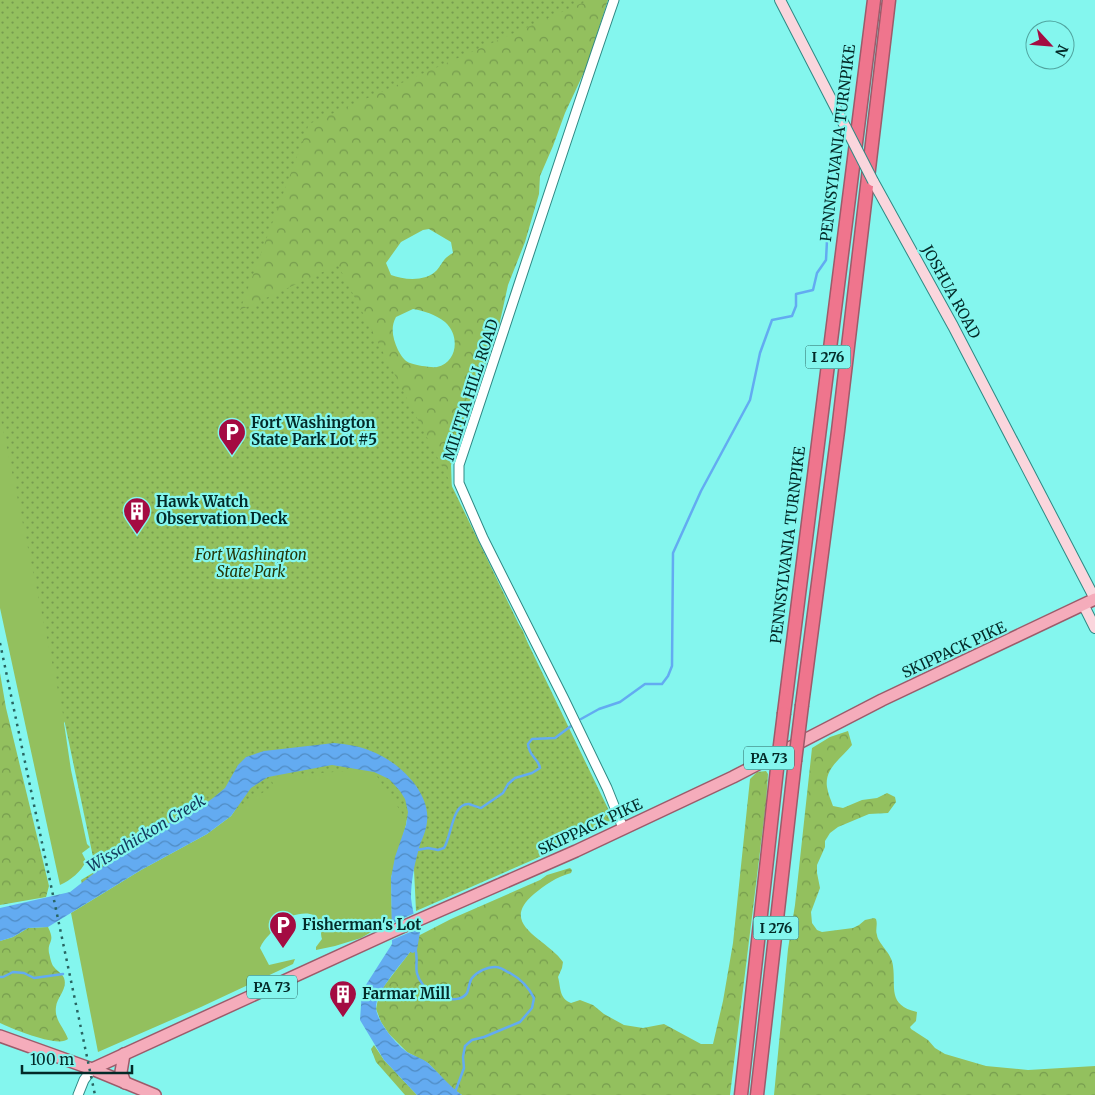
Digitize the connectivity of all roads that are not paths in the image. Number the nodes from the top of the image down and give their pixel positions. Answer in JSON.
{"nodes":[{"id":1,"x":614,"y":0,"type":"edge"},
{"id":2,"x":780,"y":0,"type":"edge"},
{"id":3,"x":874,"y":0,"type":"edge"},
{"id":4,"x":890,"y":0,"type":"edge"},
{"id":5,"x":1095,"y":599,"type":"edge"},
{"id":6,"x":1084,"y":606,"type":"junction"},
{"id":7,"x":1095,"y":628,"type":"edge"},
{"id":8,"x":623,"y":828,"type":"junction"},
{"id":9,"x":0,"y":1036,"type":"edge"},
{"id":10,"x":124,"y":1054,"type":"junction"},
{"id":11,"x":92,"y":1069,"type":"junction"},
{"id":12,"x":126,"y":1083,"type":"junction"},
{"id":13,"x":78,"y":1095,"type":"edge"},
{"id":14,"x":155,"y":1095,"type":"edge"},
{"id":15,"x":742,"y":1095,"type":"edge"},
{"id":16,"x":757,"y":1095,"type":"edge"}],
"edges":[{"from":1,"to":8,"type":"street","name":"MILITIA HILL ROAD"},
{"from":2,"to":5,"type":"main road","name":"JOSHUA ROAD","bridge":true},
{"from":3,"to":15,"type":"highway","name":"PENNSYLVANIA TURNPIKE","number":"I 276","bridge":true},
{"from":4,"to":16,"type":"highway","number":"I 276","bridge":true},
{"from":5,"to":6,"type":"main road","name":"SKIPPACK PIKE","number":"PA 73"},
{"from":6,"to":7,"type":"main road"},
{"from":6,"to":8,"type":"main road","name":"SKIPPACK PIKE","number":"PA 73"},
{"from":8,"to":10,"type":"main road","name":"SKIPPACK PIKE","number":"PA 73"},
{"from":9,"to":11,"type":"main road"},
{"from":10,"to":11,"type":"main road","name":"SKIPPACK PIKE","number":"PA 73"},
{"from":10,"to":12,"type":"main road"},
{"from":11,"to":12,"type":"main road"},
{"from":11,"to":13,"type":"street"},
{"from":12,"to":14,"type":"main road"}]}
